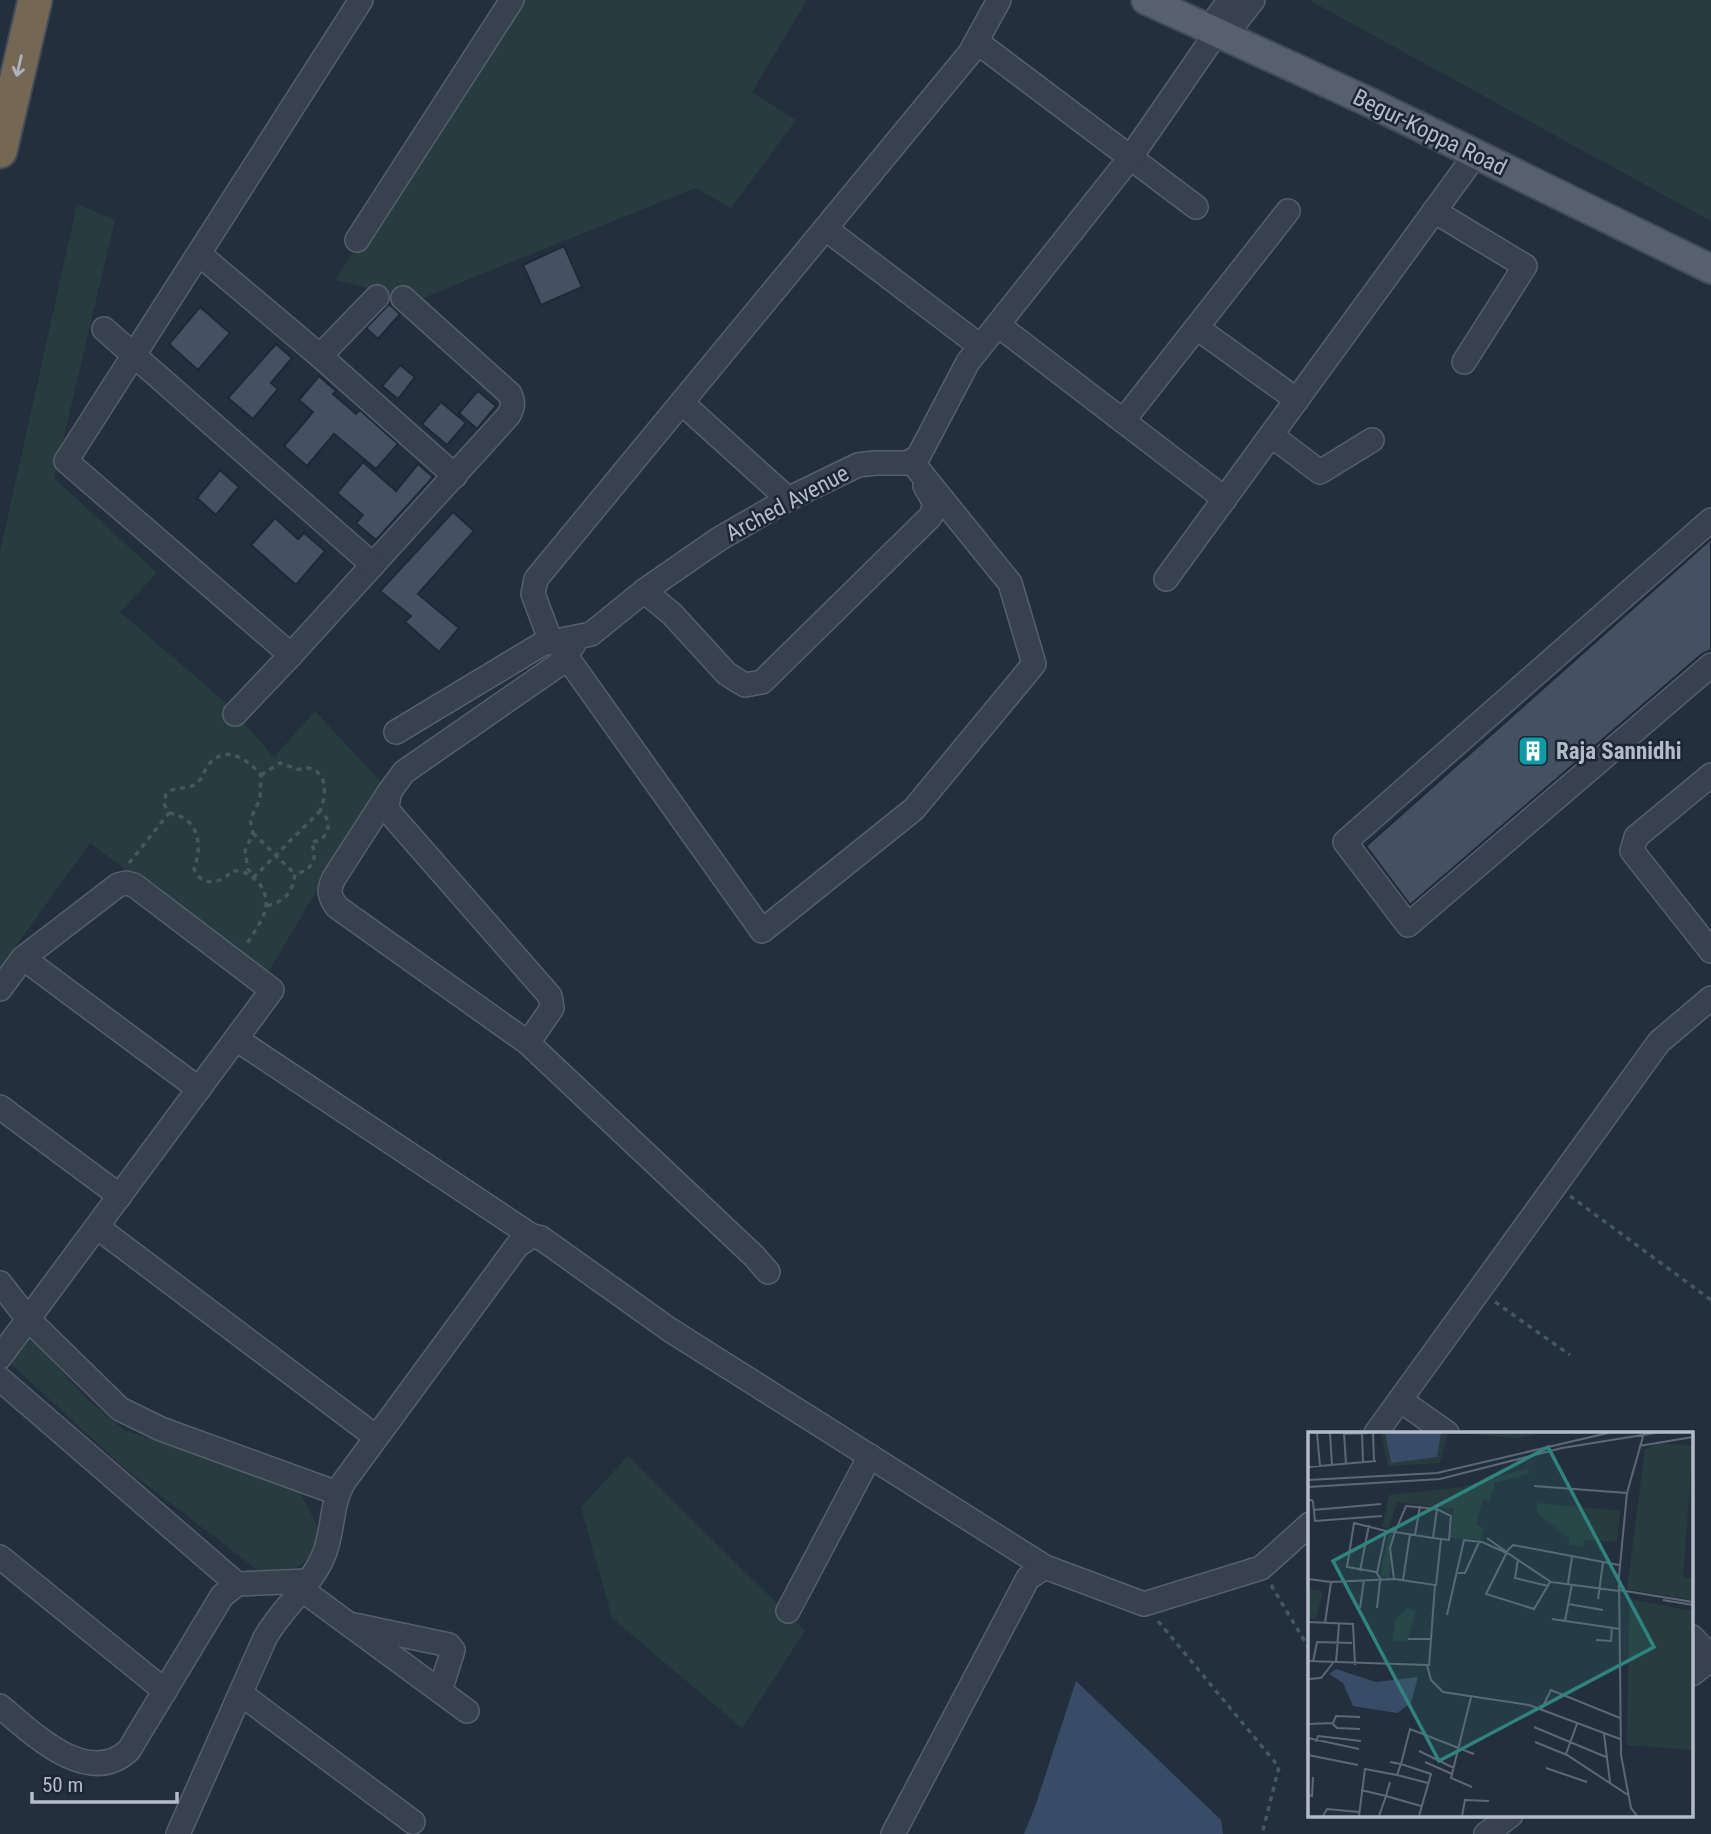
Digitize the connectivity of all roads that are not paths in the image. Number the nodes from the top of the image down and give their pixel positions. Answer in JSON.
{"nodes":[{"id":1,"x":35,"y":0,"type":"edge"},
{"id":2,"x":360,"y":0,"type":"edge"},
{"id":3,"x":512,"y":0,"type":"edge"},
{"id":4,"x":999,"y":0,"type":"edge"},
{"id":5,"x":1146,"y":0,"type":"edge"},
{"id":6,"x":1230,"y":0,"type":"edge"},
{"id":7,"x":1253,"y":0,"type":"edge"},
{"id":8,"x":1217,"y":32,"type":"junction"},
{"id":9,"x":977,"y":42,"type":"junction"},
{"id":10,"x":0,"y":151,"type":"edge"},
{"id":11,"x":1476,"y":154,"type":"junction"},
{"id":12,"x":1130,"y":158,"type":"junction"},
{"id":13,"x":1195,"y":207,"type":"dead end"},
{"id":14,"x":1288,"y":211,"type":"dead end"},
{"id":15,"x":1434,"y":211,"type":"junction"},
{"id":16,"x":826,"y":229,"type":"junction"},
{"id":17,"x":357,"y":240,"type":"dead end"},
{"id":18,"x":199,"y":254,"type":"junction"},
{"id":19,"x":1711,"y":269,"type":"edge"},
{"id":20,"x":377,"y":297,"type":"dead end"},
{"id":21,"x":403,"y":298,"type":"dead end"},
{"id":22,"x":998,"y":325,"type":"junction"},
{"id":23,"x":1196,"y":328,"type":"junction"},
{"id":24,"x":104,"y":329,"type":"dead end"},
{"id":25,"x":980,"y":346,"type":"junction"},
{"id":26,"x":134,"y":353,"type":"junction"},
{"id":27,"x":320,"y":356,"type":"junction"},
{"id":28,"x":1464,"y":362,"type":"dead end"},
{"id":29,"x":1297,"y":400,"type":"junction"},
{"id":30,"x":682,"y":403,"type":"junction"},
{"id":31,"x":1124,"y":421,"type":"junction"},
{"id":32,"x":1271,"y":435,"type":"junction"},
{"id":33,"x":1372,"y":440,"type":"dead end"},
{"id":34,"x":912,"y":461,"type":"junction"},
{"id":35,"x":455,"y":476,"type":"junction"},
{"id":36,"x":788,"y":499,"type":"junction"},
{"id":37,"x":1225,"y":499,"type":"junction"},
{"id":38,"x":1711,"y":520,"type":"edge"},
{"id":39,"x":373,"y":565,"type":"junction"},
{"id":40,"x":1166,"y":579,"type":"dead end"},
{"id":41,"x":644,"y":591,"type":"junction"},
{"id":42,"x":565,"y":645,"type":"junction"},
{"id":43,"x":291,"y":655,"type":"junction"},
{"id":44,"x":1711,"y":665,"type":"edge"},
{"id":45,"x":235,"y":714,"type":"dead end"},
{"id":46,"x":396,"y":732,"type":"dead end"},
{"id":47,"x":1711,"y":775,"type":"edge"},
{"id":48,"x":390,"y":790,"type":"junction"},
{"id":49,"x":1711,"y":951,"type":"edge"},
{"id":50,"x":23,"y":958,"type":"junction"},
{"id":51,"x":0,"y":989,"type":"edge"},
{"id":52,"x":1711,"y":998,"type":"edge"},
{"id":53,"x":236,"y":1040,"type":"junction"},
{"id":54,"x":528,"y":1043,"type":"junction"},
{"id":55,"x":199,"y":1090,"type":"junction"},
{"id":56,"x":0,"y":1107,"type":"edge"},
{"id":57,"x":120,"y":1196,"type":"junction"},
{"id":58,"x":97,"y":1227,"type":"junction"},
{"id":59,"x":532,"y":1236,"type":"junction"},
{"id":60,"x":768,"y":1272,"type":"dead end"},
{"id":61,"x":0,"y":1283,"type":"edge"},
{"id":62,"x":28,"y":1319,"type":"junction"},
{"id":63,"x":0,"y":1357,"type":"edge"},
{"id":64,"x":0,"y":1379,"type":"edge"},
{"id":65,"x":1400,"y":1400,"type":"junction"},
{"id":66,"x":1377,"y":1432,"type":"edge"},
{"id":67,"x":1446,"y":1432,"type":"edge"},
{"id":68,"x":376,"y":1437,"type":"junction"},
{"id":69,"x":870,"y":1456,"type":"junction"},
{"id":70,"x":337,"y":1493,"type":"junction"},
{"id":71,"x":1308,"y":1526,"type":"edge"},
{"id":72,"x":0,"y":1558,"type":"edge"},
{"id":73,"x":1045,"y":1567,"type":"junction"},
{"id":74,"x":237,"y":1584,"type":"junction"},
{"id":75,"x":304,"y":1585,"type":"junction"},
{"id":76,"x":788,"y":1611,"type":"dead end"},
{"id":77,"x":349,"y":1624,"type":"junction"},
{"id":78,"x":1694,"y":1639,"type":"edge"},
{"id":79,"x":1711,"y":1658,"type":"edge"},
{"id":80,"x":1694,"y":1672,"type":"edge"},
{"id":81,"x":165,"y":1690,"type":"junction"},
{"id":82,"x":440,"y":1691,"type":"junction"},
{"id":83,"x":241,"y":1694,"type":"junction"},
{"id":84,"x":0,"y":1706,"type":"edge"},
{"id":85,"x":467,"y":1711,"type":"dead end"},
{"id":86,"x":1510,"y":1816,"type":"edge"},
{"id":87,"x":413,"y":1822,"type":"dead end"},
{"id":88,"x":178,"y":1834,"type":"edge"},
{"id":89,"x":893,"y":1834,"type":"edge"},
{"id":90,"x":1486,"y":1834,"type":"edge"}],
"edges":[{"from":1,"to":10,"type":"highway","one_way":true},
{"from":2,"to":18,"type":"street"},
{"from":3,"to":17,"type":"street"},
{"from":4,"to":9,"type":"street"},
{"from":5,"to":8,"type":"main road","name":"Begur-Koppa Road"},
{"from":6,"to":8,"type":"street"},
{"from":7,"to":8,"type":"street"},
{"from":8,"to":11,"type":"main road","name":"Begur-Koppa Road"},
{"from":8,"to":12,"type":"street"},
{"from":9,"to":12,"type":"street"},
{"from":9,"to":16,"type":"street"},
{"from":11,"to":15,"type":"street"},
{"from":11,"to":19,"type":"main road","name":"Begur-Koppa Road"},
{"from":12,"to":13,"type":"street"},
{"from":12,"to":22,"type":"street"},
{"from":14,"to":23,"type":"street"},
{"from":15,"to":28,"type":"street"},
{"from":15,"to":29,"type":"street"},
{"from":16,"to":25,"type":"street"},
{"from":16,"to":30,"type":"street"},
{"from":18,"to":26,"type":"street"},
{"from":18,"to":27,"type":"street"},
{"from":20,"to":27,"type":"street"},
{"from":21,"to":35,"type":"street"},
{"from":22,"to":25,"type":"street"},
{"from":22,"to":31,"type":"street"},
{"from":23,"to":29,"type":"street"},
{"from":23,"to":31,"type":"street"},
{"from":24,"to":26,"type":"street"},
{"from":25,"to":34,"type":"street"},
{"from":26,"to":39,"type":"street"},
{"from":26,"to":43,"type":"street"},
{"from":27,"to":35,"type":"street"},
{"from":29,"to":32,"type":"street"},
{"from":30,"to":36,"type":"street"},
{"from":30,"to":42,"type":"street"},
{"from":31,"to":37,"type":"street"},
{"from":32,"to":33,"type":"street"},
{"from":32,"to":37,"type":"street"},
{"from":34,"to":36,"type":"street","name":"Arched Avenue"},
{"from":34,"to":41,"type":"street"},
{"from":34,"to":42,"type":"street"},
{"from":35,"to":39,"type":"street"},
{"from":36,"to":41,"type":"street","name":"Arched Avenue"},
{"from":37,"to":40,"type":"street"},
{"from":38,"to":44,"type":"street"},
{"from":39,"to":43,"type":"street"},
{"from":41,"to":42,"type":"street","name":"Arched Avenue"},
{"from":42,"to":46,"type":"street"},
{"from":42,"to":48,"type":"street","name":"Arched Avenue"},
{"from":43,"to":45,"type":"street"},
{"from":47,"to":49,"type":"street"},
{"from":48,"to":54,"type":"street"},
{"from":48,"to":54,"type":"street","name":"Arched Avenue"},
{"from":50,"to":51,"type":"street"},
{"from":50,"to":53,"type":"street"},
{"from":50,"to":55,"type":"street"},
{"from":52,"to":65,"type":"street"},
{"from":53,"to":55,"type":"street"},
{"from":53,"to":59,"type":"street"},
{"from":54,"to":60,"type":"street"},
{"from":55,"to":57,"type":"street"},
{"from":56,"to":57,"type":"street"},
{"from":57,"to":58,"type":"street"},
{"from":58,"to":62,"type":"street"},
{"from":58,"to":68,"type":"street"},
{"from":59,"to":68,"type":"street"},
{"from":59,"to":69,"type":"street"},
{"from":61,"to":62,"type":"street"},
{"from":62,"to":63,"type":"street"},
{"from":62,"to":70,"type":"street"},
{"from":64,"to":74,"type":"street"},
{"from":65,"to":66,"type":"street"},
{"from":65,"to":67,"type":"street"},
{"from":68,"to":70,"type":"street"},
{"from":69,"to":73,"type":"street"},
{"from":69,"to":76,"type":"street"},
{"from":70,"to":75,"type":"street"},
{"from":71,"to":73,"type":"street"},
{"from":72,"to":81,"type":"street"},
{"from":73,"to":89,"type":"street"},
{"from":74,"to":75,"type":"street"},
{"from":74,"to":81,"type":"street"},
{"from":75,"to":77,"type":"street"},
{"from":75,"to":83,"type":"street"},
{"from":77,"to":82,"type":"street"},
{"from":77,"to":82,"type":"street"},
{"from":78,"to":79,"type":"street"},
{"from":79,"to":80,"type":"street"},
{"from":81,"to":84,"type":"street"},
{"from":82,"to":85,"type":"street"},
{"from":83,"to":87,"type":"street"},
{"from":83,"to":88,"type":"street"},
{"from":86,"to":90,"type":"street"}]}
